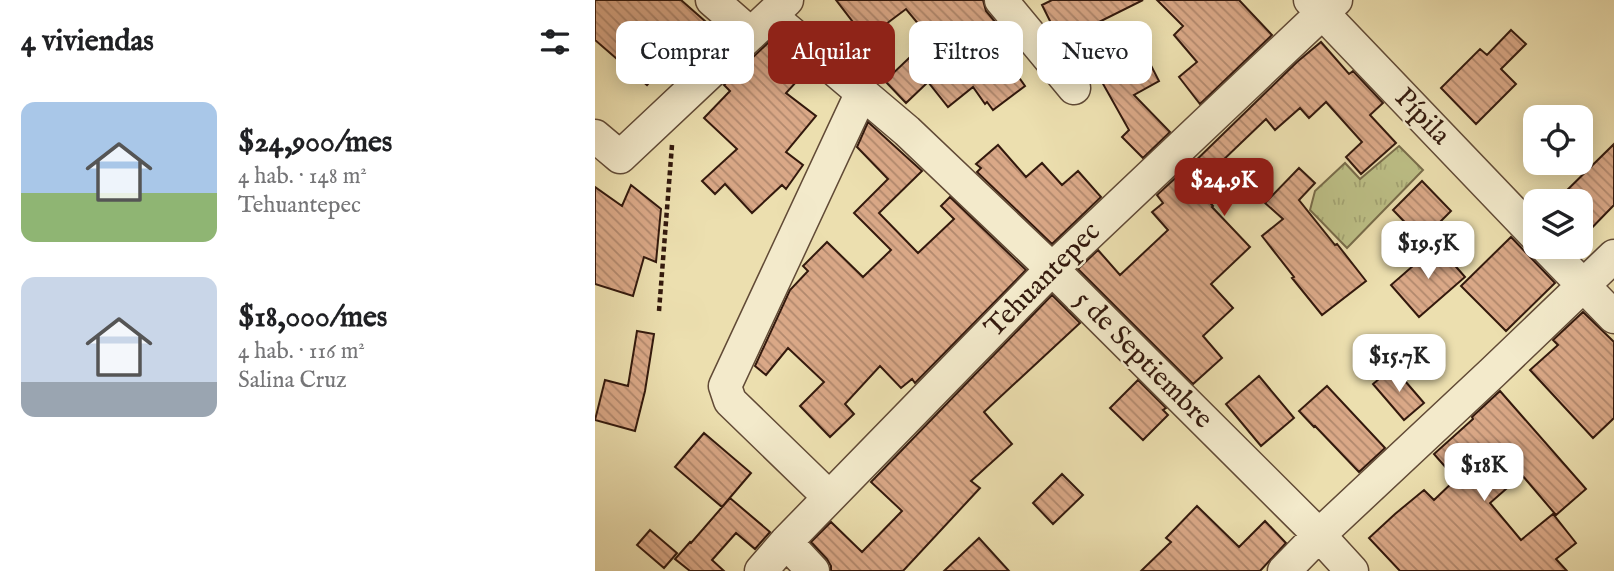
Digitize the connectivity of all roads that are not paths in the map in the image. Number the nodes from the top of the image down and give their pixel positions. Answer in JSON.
{"nodes":[{"id":1,"x":712,"y":0,"type":"edge"},
{"id":2,"x":1001,"y":0,"type":"edge"},
{"id":3,"x":1322,"y":4,"type":"edge"},
{"id":4,"x":770,"y":17,"type":"edge"},
{"id":5,"x":1074,"y":88,"type":"dead end"},
{"id":6,"x":862,"y":92,"type":"junction"},
{"id":7,"x":595,"y":136,"type":"edge"},
{"id":8,"x":1523,"y":222,"type":"edge"},
{"id":9,"x":1614,"y":256,"type":"edge"},
{"id":10,"x":1558,"y":259,"type":"edge"},
{"id":11,"x":1052,"y":269,"type":"junction"},
{"id":12,"x":1583,"y":285,"type":"junction"},
{"id":13,"x":1614,"y":317,"type":"edge"},
{"id":14,"x":829,"y":498,"type":"junction"},
{"id":15,"x":1319,"y":535,"type":"junction"},
{"id":16,"x":786,"y":542,"type":"junction"},
{"id":17,"x":761,"y":571,"type":"edge"},
{"id":18,"x":813,"y":571,"type":"edge"},
{"id":19,"x":1284,"y":571,"type":"edge"},
{"id":20,"x":1352,"y":571,"type":"edge"}],
"edges":[{"from":1,"to":4,"type":"street","name":"5 de Septiembre"},
{"from":2,"to":5,"type":"street"},
{"from":3,"to":8,"type":"street","name":"Pípila"},
{"from":3,"to":11,"type":"street","name":"Tehuantepec"},
{"from":4,"to":6,"type":"street","name":"5 de Septiembre"},
{"from":4,"to":7,"type":"street"},
{"from":6,"to":11,"type":"street","name":"5 de Septiembre"},
{"from":6,"to":14,"type":"street"},
{"from":9,"to":12,"type":"street"},
{"from":10,"to":12,"type":"street"},
{"from":11,"to":14,"type":"street","name":"Tehuantepec"},
{"from":11,"to":15,"type":"street","name":"5 de Septiembre"},
{"from":12,"to":13,"type":"street"},
{"from":12,"to":15,"type":"street"},
{"from":14,"to":16,"type":"street","name":"Tehuantepec"},
{"from":15,"to":19,"type":"street"},
{"from":15,"to":20,"type":"street","name":"5 de Septiembre"},
{"from":16,"to":17,"type":"street","name":"Tehuantepec"},
{"from":16,"to":18,"type":"street"}]}
